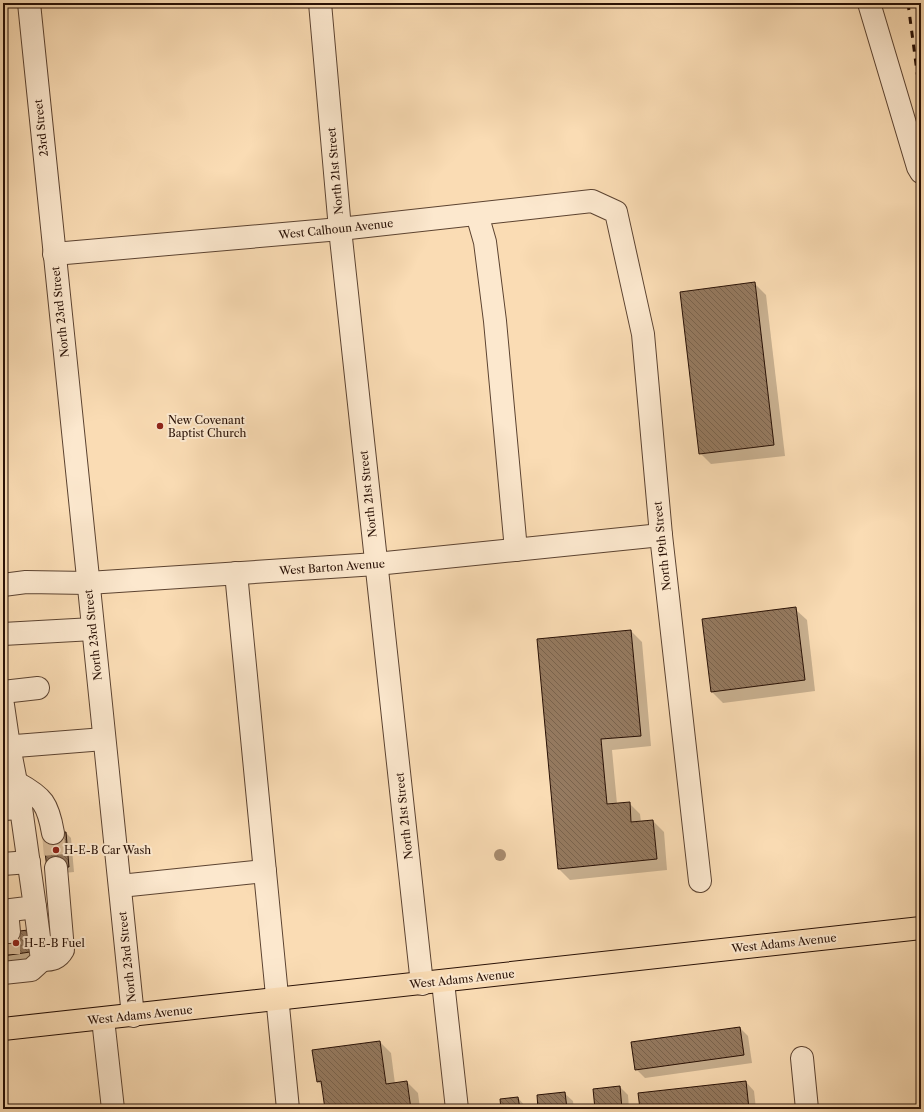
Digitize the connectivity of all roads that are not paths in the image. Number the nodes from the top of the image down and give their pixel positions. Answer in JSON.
{"nodes":[{"id":1,"x":29,"y":3,"type":"edge"},
{"id":2,"x":320,"y":3,"type":"edge"},
{"id":3,"x":869,"y":3,"type":"edge"},
{"id":4,"x":921,"y":172,"type":"edge"},
{"id":5,"x":616,"y":212,"type":"joint"},
{"id":6,"x":477,"y":214,"type":"junction"},
{"id":7,"x":340,"y":229,"type":"junction"},
{"id":8,"x":54,"y":254,"type":"junction"},
{"id":9,"x":661,"y":535,"type":"junction"},
{"id":10,"x":516,"y":550,"type":"junction"},
{"id":11,"x":376,"y":564,"type":"junction"},
{"id":12,"x":236,"y":573,"type":"junction"},
{"id":13,"x":88,"y":583,"type":"junction"},
{"id":14,"x":3,"y":585,"type":"edge"},
{"id":15,"x":93,"y":629,"type":"junction"},
{"id":16,"x":3,"y":634,"type":"edge"},
{"id":17,"x":38,"y":688,"type":"dead end"},
{"id":18,"x":3,"y":692,"type":"edge"},
{"id":19,"x":3,"y":705,"type":"edge"},
{"id":20,"x":104,"y":739,"type":"junction"},
{"id":21,"x":6,"y":747,"type":"edge"},
{"id":22,"x":17,"y":783,"type":"junction"},
{"id":23,"x":12,"y":808,"type":"edge"},
{"id":24,"x":53,"y":833,"type":"tunnel mouth"},
{"id":25,"x":29,"y":862,"type":"junction"},
{"id":26,"x":3,"y":864,"type":"edge"},
{"id":27,"x":56,"y":868,"type":"tunnel mouth"},
{"id":28,"x":265,"y":871,"type":"junction"},
{"id":29,"x":700,"y":882,"type":"dead end"},
{"id":30,"x":120,"y":886,"type":"junction"},
{"id":31,"x":35,"y":907,"type":"junction"},
{"id":32,"x":5,"y":911,"type":"edge"},
{"id":33,"x":921,"y":928,"type":"edge"},
{"id":34,"x":9,"y":932,"type":"tunnel mouth"},
{"id":35,"x":42,"y":960,"type":"junction"},
{"id":36,"x":8,"y":967,"type":"edge"},
{"id":37,"x":432,"y":983,"type":"junction"},
{"id":38,"x":278,"y":1000,"type":"junction"},
{"id":39,"x":133,"y":1016,"type":"junction"},
{"id":40,"x":103,"y":1019,"type":"junction"},
{"id":41,"x":3,"y":1029,"type":"edge"},
{"id":42,"x":802,"y":1058,"type":"dead end"},
{"id":43,"x":113,"y":1109,"type":"edge"},
{"id":44,"x":288,"y":1109,"type":"edge"},
{"id":45,"x":457,"y":1109,"type":"edge"},
{"id":46,"x":807,"y":1109,"type":"edge"}],
"edges":[{"from":1,"to":8,"type":"street","name":"23rd Street"},
{"from":2,"to":7,"type":"street","name":"North 21st Street"},
{"from":3,"to":4,"type":"street"},
{"from":5,"to":6,"type":"street","name":"West Calhoun Avenue"},
{"from":5,"to":9,"type":"street","name":"North 19th Street"},
{"from":6,"to":7,"type":"street","name":"West Calhoun Avenue"},
{"from":6,"to":10,"type":"street"},
{"from":7,"to":8,"type":"street","name":"West Calhoun Avenue"},
{"from":7,"to":11,"type":"street","name":"North 21st Street"},
{"from":8,"to":13,"type":"street","name":"North 23rd Street"},
{"from":9,"to":10,"type":"street","name":"West Barton Avenue"},
{"from":9,"to":29,"type":"street","name":"North 19th Street"},
{"from":10,"to":11,"type":"street","name":"West Barton Avenue"},
{"from":11,"to":12,"type":"street","name":"West Barton Avenue"},
{"from":11,"to":37,"type":"street","name":"North 21st Street"},
{"from":12,"to":13,"type":"street","name":"West Barton Avenue"},
{"from":12,"to":28,"type":"street"},
{"from":13,"to":14,"type":"street","name":"West Barton Avenue"},
{"from":13,"to":15,"type":"street","name":"North 23rd Street"},
{"from":15,"to":16,"type":"street"},
{"from":15,"to":20,"type":"street","name":"North 23rd Street"},
{"from":17,"to":18,"type":"street"},
{"from":19,"to":21,"type":"street"},
{"from":20,"to":21,"type":"street"},
{"from":20,"to":30,"type":"street","name":"North 23rd Street"},
{"from":21,"to":22,"type":"street"},
{"from":22,"to":23,"type":"street"},
{"from":22,"to":24,"type":"street"},
{"from":23,"to":25,"type":"street"},
{"from":25,"to":26,"type":"street"},
{"from":25,"to":31,"type":"street"},
{"from":27,"to":35,"type":"street"},
{"from":28,"to":30,"type":"street"},
{"from":28,"to":38,"type":"street"},
{"from":30,"to":39,"type":"street","name":"North 23rd Street"},
{"from":31,"to":32,"type":"street"},
{"from":31,"to":35,"type":"street"},
{"from":32,"to":34,"type":"street"},
{"from":33,"to":37,"type":"main road","name":"West Adams Avenue"},
{"from":35,"to":36,"type":"street"},
{"from":37,"to":38,"type":"main road","name":"West Adams Avenue"},
{"from":37,"to":45,"type":"street","name":"North 21st Street"},
{"from":38,"to":39,"type":"main road","name":"West Adams Avenue"},
{"from":38,"to":44,"type":"street"},
{"from":39,"to":40,"type":"main road","name":"West Adams Avenue"},
{"from":40,"to":41,"type":"main road","name":"West Adams Avenue"},
{"from":40,"to":43,"type":"street"},
{"from":42,"to":46,"type":"street"}]}
